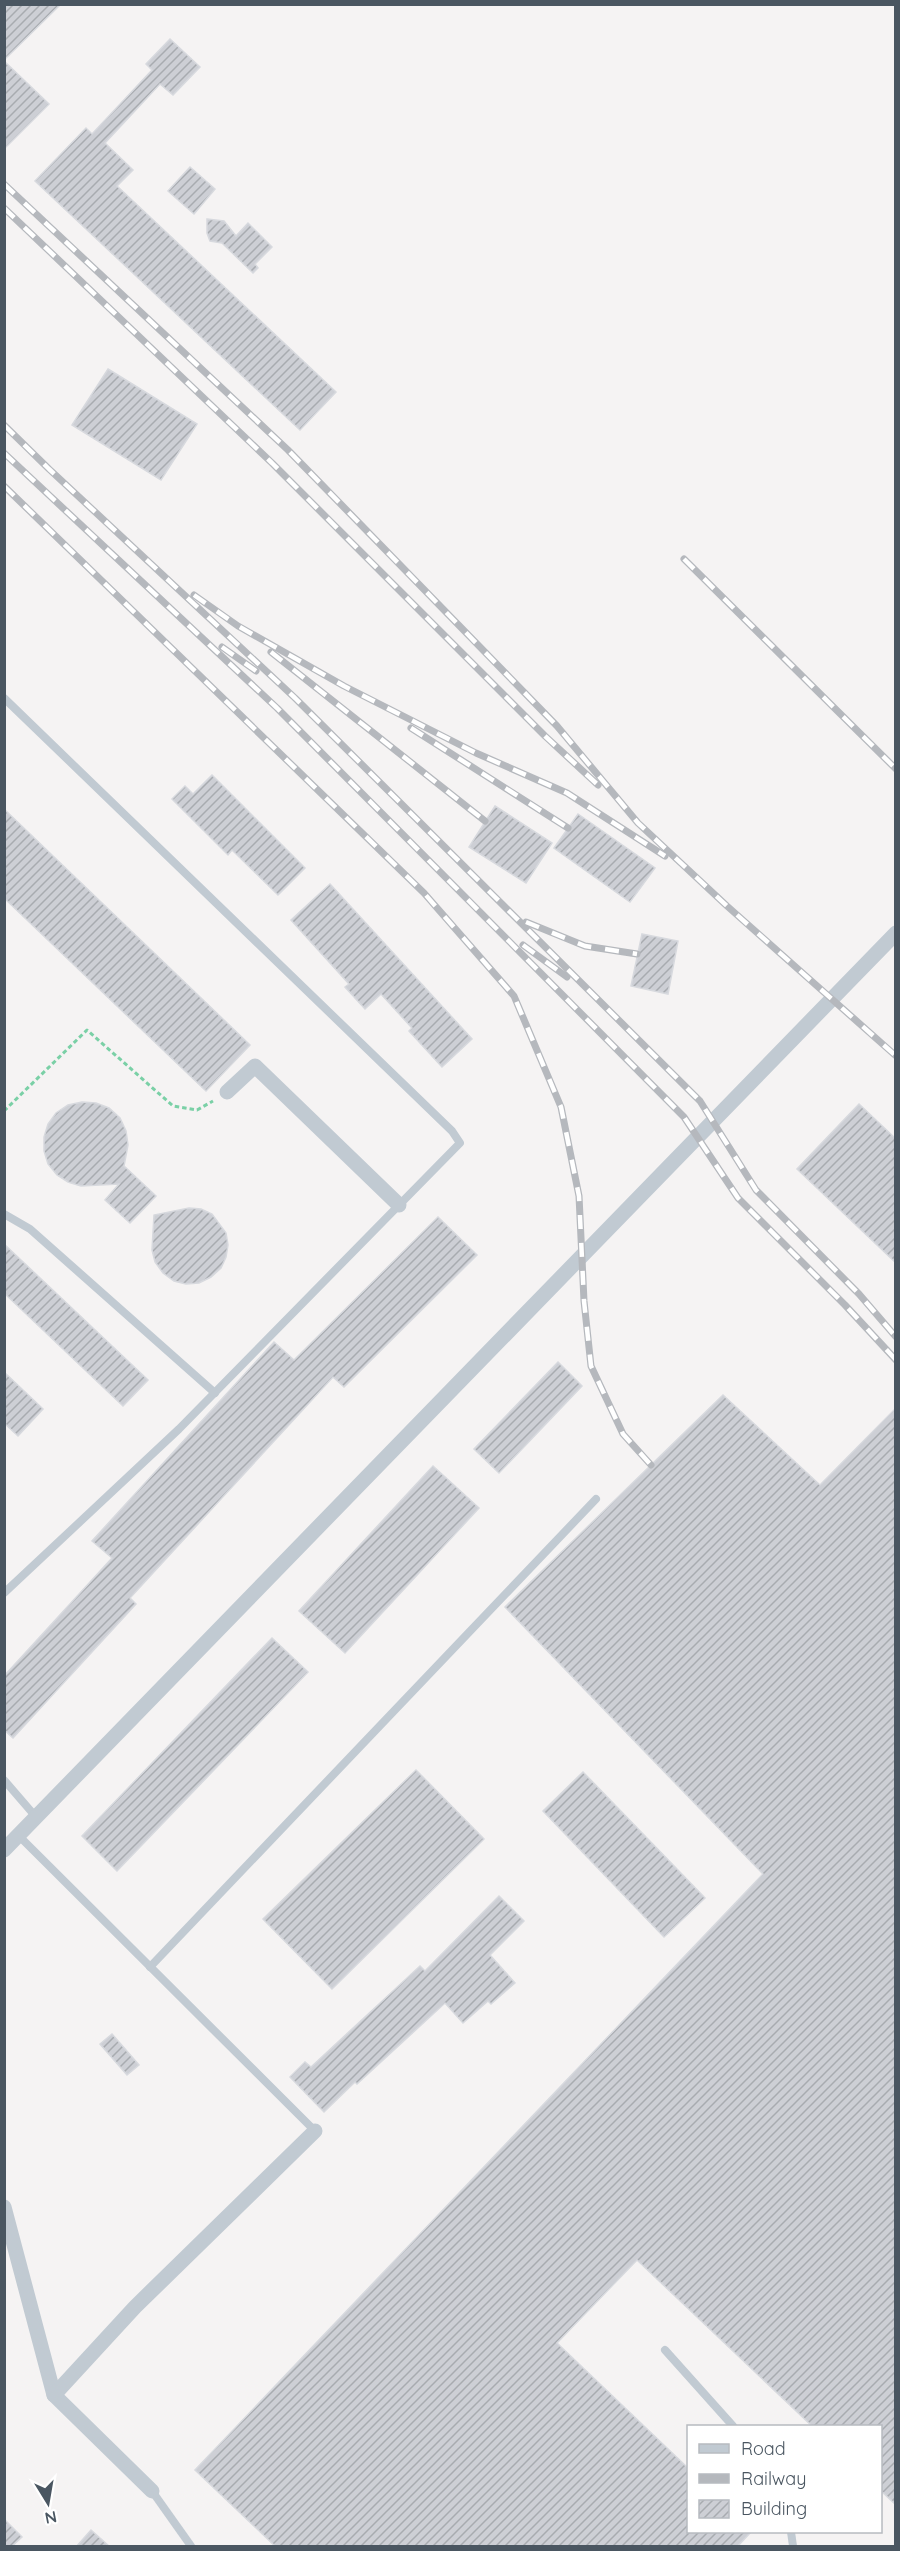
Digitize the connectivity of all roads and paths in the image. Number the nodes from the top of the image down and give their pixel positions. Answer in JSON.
{"nodes":[{"id":1,"x":4,"y":698,"type":"edge"},
{"id":2,"x":896,"y":933,"type":"edge"},
{"id":3,"x":227,"y":1092,"type":"joint"},
{"id":4,"x":4,"y":1111,"type":"edge"},
{"id":5,"x":399,"y":1205,"type":"junction"},
{"id":6,"x":4,"y":1214,"type":"edge"},
{"id":7,"x":215,"y":1393,"type":"junction"},
{"id":8,"x":596,"y":1499,"type":"dead end"},
{"id":9,"x":4,"y":1593,"type":"edge"},
{"id":10,"x":4,"y":1780,"type":"edge"},
{"id":11,"x":36,"y":1817,"type":"junction"},
{"id":12,"x":18,"y":1835,"type":"junction"},
{"id":13,"x":4,"y":1850,"type":"edge"},
{"id":14,"x":150,"y":1967,"type":"junction"},
{"id":15,"x":315,"y":2131,"type":"joint"},
{"id":16,"x":4,"y":2207,"type":"edge"},
{"id":17,"x":664,"y":2350,"type":"dead end"},
{"id":18,"x":54,"y":2395,"type":"junction"},
{"id":19,"x":731,"y":2425,"type":"edge"},
{"id":20,"x":152,"y":2491,"type":"joint"},
{"id":21,"x":192,"y":2547,"type":"edge"}],
"edges":[{"from":1,"to":5,"type":"lane"},
{"from":2,"to":11,"type":"street"},
{"from":3,"to":4,"type":"path"},
{"from":3,"to":5,"type":"street"},
{"from":5,"to":7,"type":"lane"},
{"from":6,"to":7,"type":"lane"},
{"from":7,"to":9,"type":"lane"},
{"from":8,"to":14,"type":"lane"},
{"from":10,"to":11,"type":"lane"},
{"from":11,"to":12,"type":"street"},
{"from":12,"to":13,"type":"street"},
{"from":12,"to":14,"type":"lane"},
{"from":14,"to":15,"type":"lane"},
{"from":15,"to":18,"type":"street"},
{"from":16,"to":18,"type":"street"},
{"from":17,"to":19,"type":"lane"},
{"from":18,"to":20,"type":"street"},
{"from":20,"to":21,"type":"lane"}]}
